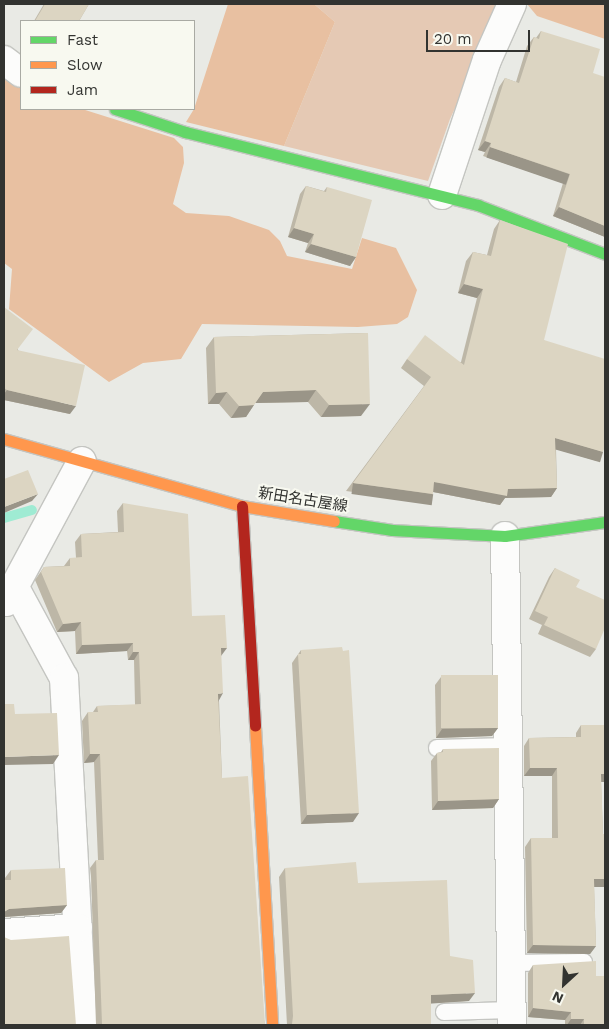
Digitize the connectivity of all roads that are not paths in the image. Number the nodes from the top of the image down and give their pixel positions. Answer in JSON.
{"nodes":[{"id":1,"x":512,"y":4,"type":"edge"},
{"id":2,"x":4,"y":60,"type":"edge"},
{"id":3,"x":20,"y":72,"type":"edge"},
{"id":4,"x":118,"y":110,"type":"edge"},
{"id":5,"x":442,"y":195,"type":"junction"},
{"id":6,"x":605,"y":254,"type":"edge"},
{"id":7,"x":4,"y":439,"type":"edge"},
{"id":8,"x":82,"y":462,"type":"junction"},
{"id":9,"x":242,"y":506,"type":"junction"},
{"id":10,"x":605,"y":522,"type":"edge"},
{"id":11,"x":505,"y":536,"type":"junction"},
{"id":12,"x":9,"y":596,"type":"edge"},
{"id":13,"x":508,"y":746,"type":"junction"},
{"id":14,"x":437,"y":748,"type":"dead end"},
{"id":15,"x":78,"y":928,"type":"junction"},
{"id":16,"x":4,"y":933,"type":"edge"},
{"id":17,"x":584,"y":962,"type":"edge"},
{"id":18,"x":512,"y":963,"type":"junction"},
{"id":19,"x":444,"y":1012,"type":"dead end"},
{"id":20,"x":512,"y":1018,"type":"edge"},
{"id":21,"x":83,"y":1025,"type":"edge"},
{"id":22,"x":272,"y":1025,"type":"edge"}],
"edges":[{"from":1,"to":5,"type":"street"},
{"from":2,"to":3,"type":"street"},
{"from":4,"to":5,"type":"street"},
{"from":5,"to":6,"type":"street"},
{"from":7,"to":8,"type":"street","name":"新田名古屋線"},
{"from":8,"to":9,"type":"street","name":"新田名古屋線"},
{"from":8,"to":12,"type":"street"},
{"from":9,"to":11,"type":"street","name":"新田名古屋線"},
{"from":9,"to":22,"type":"street"},
{"from":10,"to":11,"type":"street","name":"新田名古屋線"},
{"from":11,"to":13,"type":"street"},
{"from":12,"to":15,"type":"street"},
{"from":13,"to":14,"type":"lane"},
{"from":13,"to":18,"type":"street"},
{"from":15,"to":16,"type":"street"},
{"from":15,"to":21,"type":"street"},
{"from":17,"to":18,"type":"lane"},
{"from":18,"to":20,"type":"street"},
{"from":19,"to":20,"type":"lane"}]}
